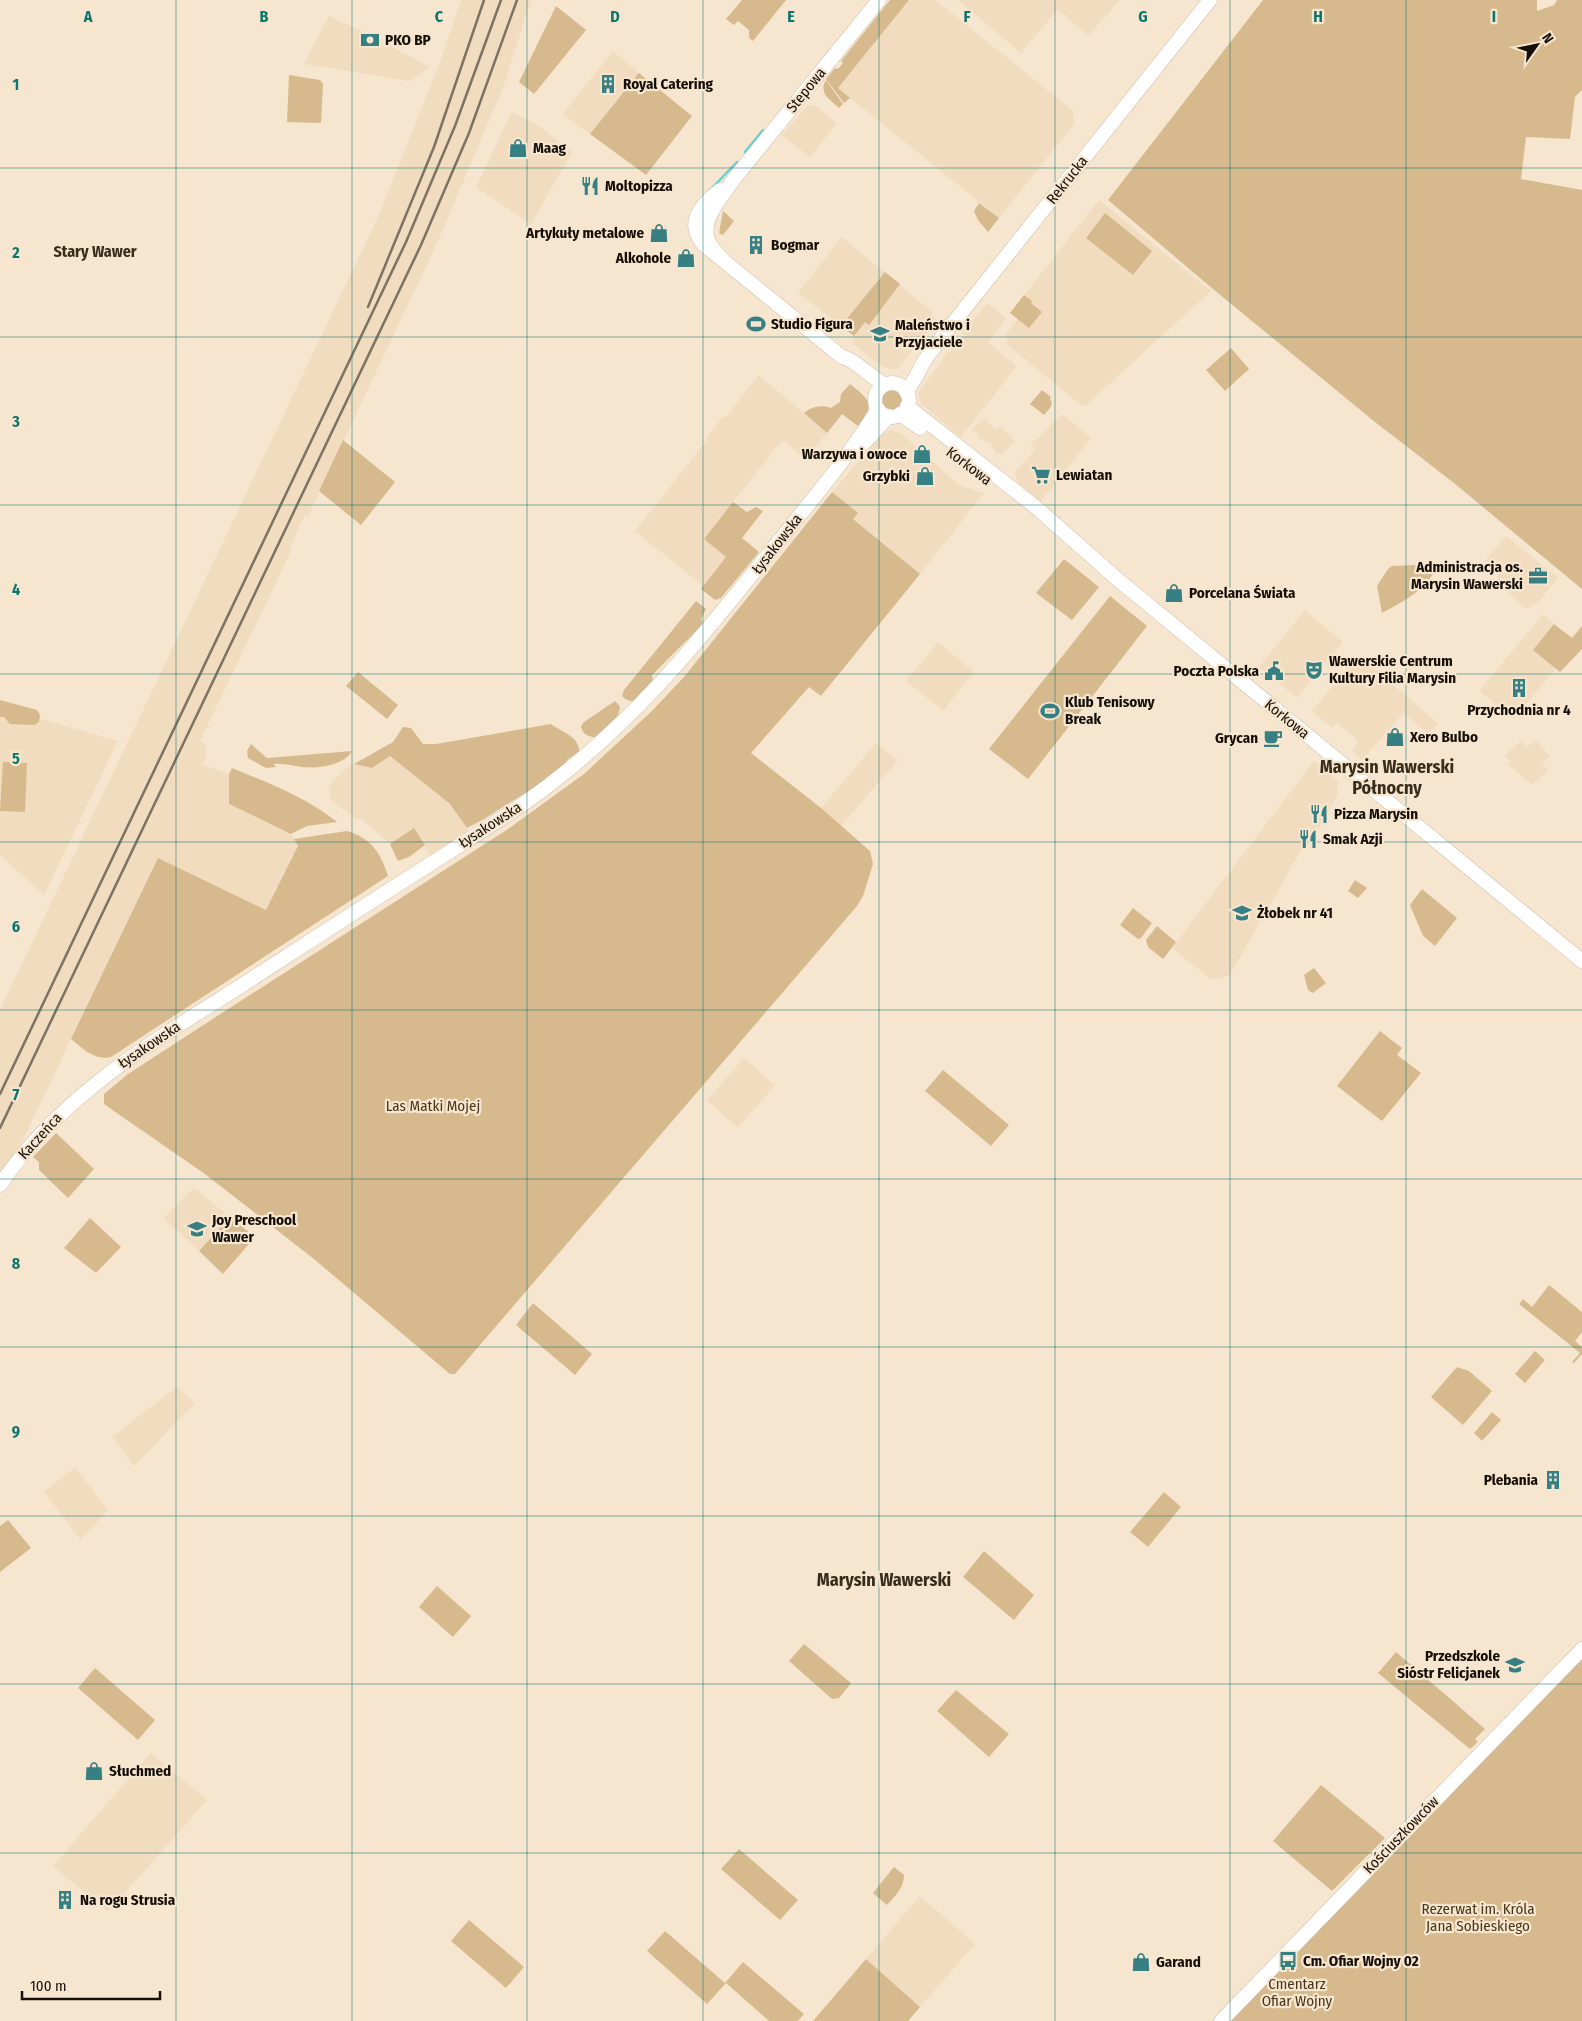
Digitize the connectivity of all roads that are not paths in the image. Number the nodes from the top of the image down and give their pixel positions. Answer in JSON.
{"nodes":[{"id":1,"x":879,"y":0,"type":"edge"},
{"id":2,"x":1210,"y":0,"type":"edge"},
{"id":3,"x":701,"y":228,"type":"joint"},
{"id":4,"x":842,"y":357,"type":"junction"},
{"id":5,"x":896,"y":387,"type":"junction"},
{"id":6,"x":890,"y":408,"type":"junction"},
{"id":7,"x":1582,"y":961,"type":"edge"},
{"id":8,"x":86,"y":1092,"type":"joint"},
{"id":9,"x":0,"y":1185,"type":"edge"},
{"id":10,"x":1582,"y":1648,"type":"edge"},
{"id":11,"x":1221,"y":2021,"type":"edge"}],
"edges":[{"from":1,"to":3,"type":"street","name":"Stepowa"},
{"from":2,"to":5,"type":"street","name":"Rekrucka"},
{"from":3,"to":4,"type":"street","name":"Korkowa"},
{"from":4,"to":5,"type":"street","name":"Korkowa"},
{"from":4,"to":6,"type":"street","name":"Korkowa"},
{"from":5,"to":6,"type":"street"},
{"from":5,"to":6,"type":"street","name":"Rekrucka"},
{"from":6,"to":7,"type":"street","name":"Korkowa"},
{"from":6,"to":8,"type":"street","name":"Łysakowska"},
{"from":8,"to":9,"type":"street","name":"Kaczeńca"},
{"from":10,"to":11,"type":"street","name":"Kościuszkowców"}]}
